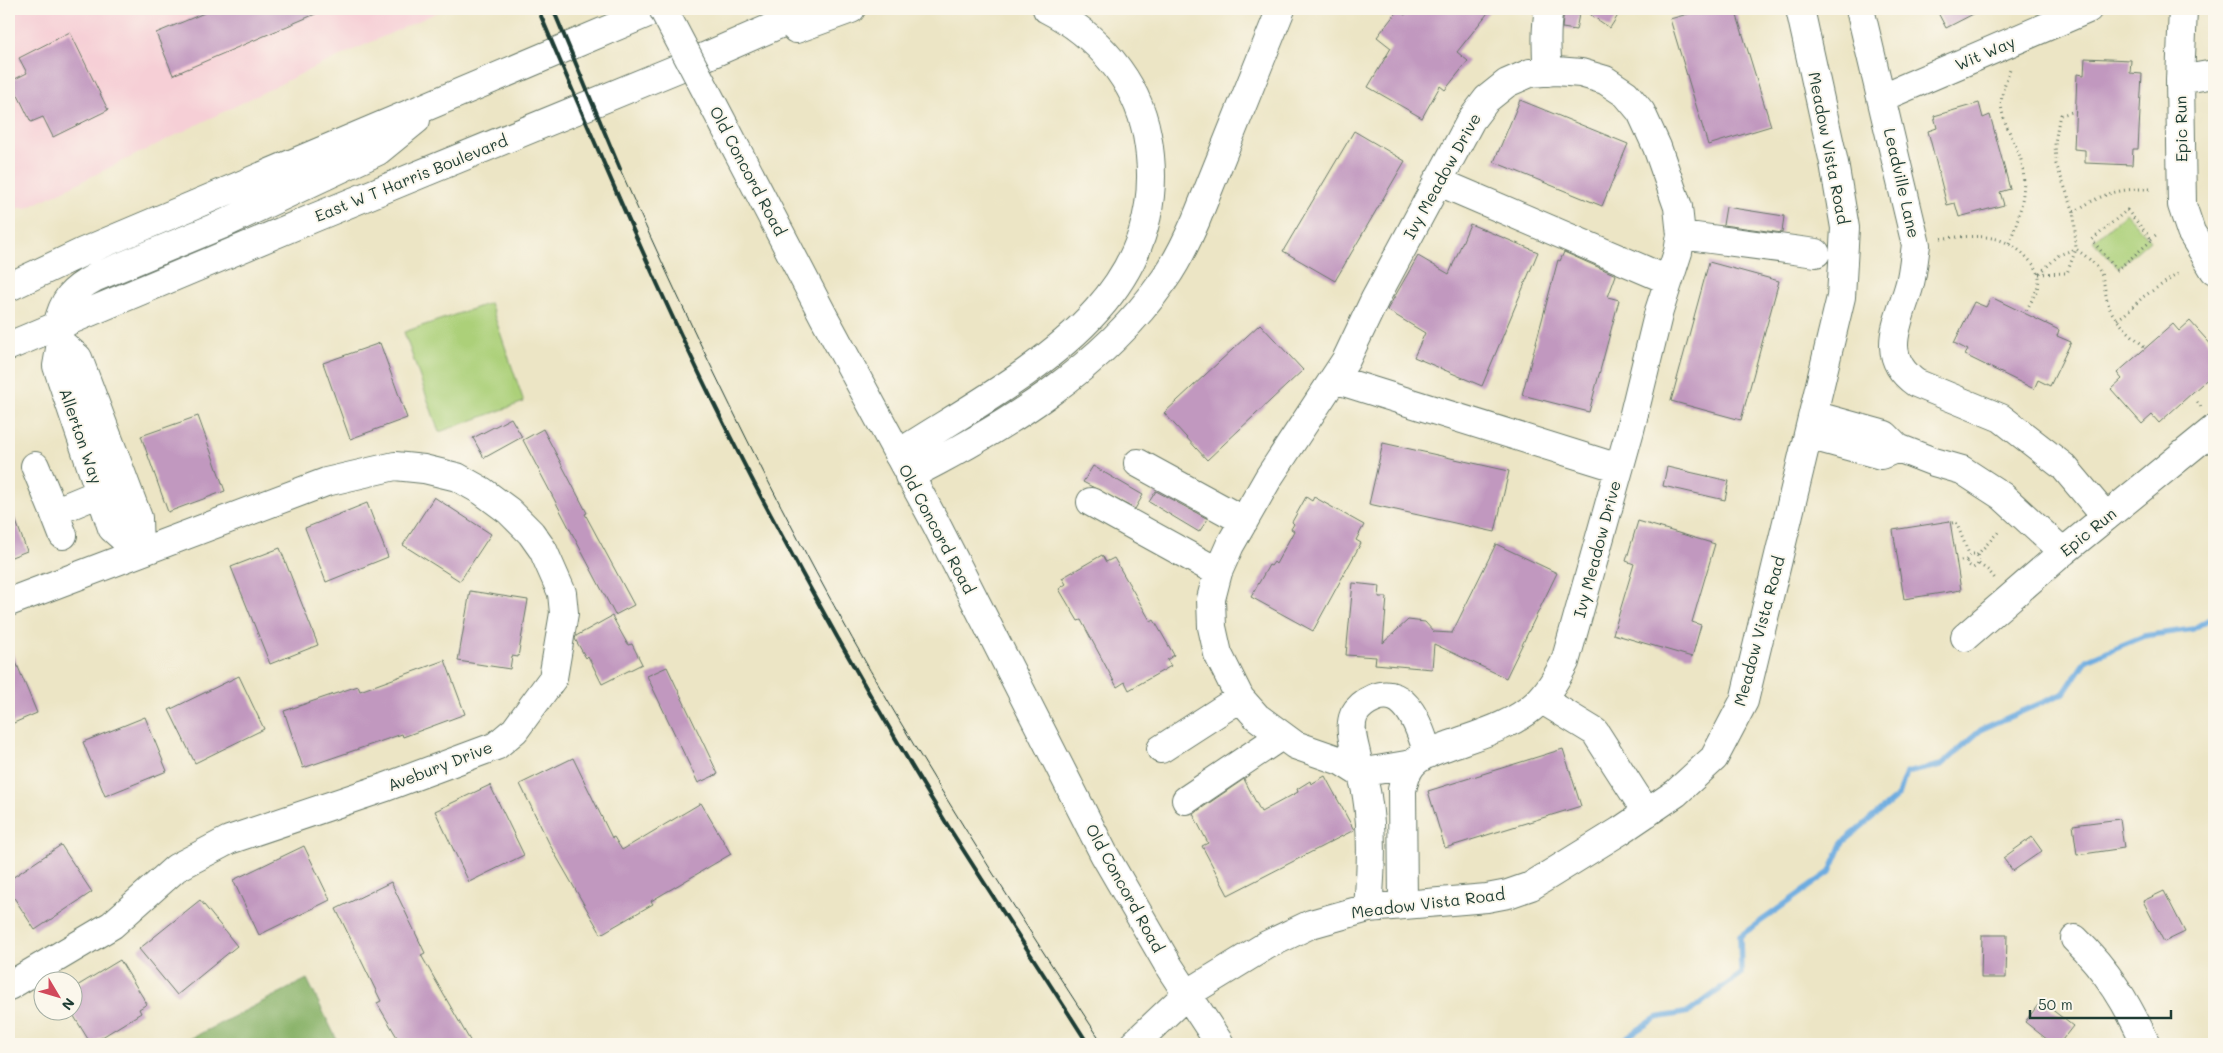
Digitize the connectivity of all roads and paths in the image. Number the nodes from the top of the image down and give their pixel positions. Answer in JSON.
{"nodes":[{"id":1,"x":657,"y":9,"type":"edge"},
{"id":2,"x":664,"y":9,"type":"edge"},
{"id":3,"x":814,"y":9,"type":"edge"},
{"id":4,"x":851,"y":9,"type":"edge"},
{"id":5,"x":1047,"y":9,"type":"edge"},
{"id":6,"x":1281,"y":9,"type":"edge"},
{"id":7,"x":1549,"y":9,"type":"edge"},
{"id":8,"x":1800,"y":9,"type":"edge"},
{"id":9,"x":1860,"y":9,"type":"edge"},
{"id":10,"x":2088,"y":9,"type":"edge"},
{"id":11,"x":2183,"y":9,"type":"edge"},
{"id":12,"x":755,"y":34,"type":"junction"},
{"id":13,"x":2012,"y":64,"type":"dead end"},
{"id":14,"x":1548,"y":72,"type":"junction"},
{"id":15,"x":2214,"y":74,"type":"edge"},
{"id":16,"x":2180,"y":80,"type":"junction"},
{"id":17,"x":1883,"y":97,"type":"junction"},
{"id":18,"x":441,"y":100,"type":"junction"},
{"id":19,"x":2076,"y":111,"type":"dead end"},
{"id":20,"x":1437,"y":181,"type":"junction"},
{"id":21,"x":2151,"y":189,"type":"dead end"},
{"id":22,"x":2074,"y":212,"type":"junction"},
{"id":23,"x":2158,"y":234,"type":"dead end"},
{"id":24,"x":1681,"y":235,"type":"junction"},
{"id":25,"x":1941,"y":238,"type":"dead end"},
{"id":26,"x":2151,"y":239,"type":"junction"},
{"id":27,"x":2009,"y":243,"type":"junction"},
{"id":28,"x":2076,"y":249,"type":"junction"},
{"id":29,"x":1816,"y":253,"type":"dead end"},
{"id":30,"x":2214,"y":270,"type":"edge"},
{"id":31,"x":2039,"y":274,"type":"junction"},
{"id":32,"x":2178,"y":274,"type":"dead end"},
{"id":33,"x":1668,"y":280,"type":"junction"},
{"id":34,"x":9,"y":287,"type":"edge"},
{"id":35,"x":2025,"y":314,"type":"dead end"},
{"id":36,"x":2117,"y":319,"type":"junction"},
{"id":37,"x":59,"y":335,"type":"junction"},
{"id":38,"x":9,"y":346,"type":"edge"},
{"id":39,"x":2146,"y":348,"type":"dead end"},
{"id":40,"x":1334,"y":379,"type":"junction"},
{"id":41,"x":1810,"y":425,"type":"junction"},
{"id":42,"x":2214,"y":429,"type":"edge"},
{"id":43,"x":1138,"y":463,"type":"dead end"},
{"id":44,"x":904,"y":465,"type":"junction"},
{"id":45,"x":35,"y":466,"type":"dead end"},
{"id":46,"x":1619,"y":468,"type":"junction"},
{"id":47,"x":100,"y":493,"type":"junction"},
{"id":48,"x":1091,"y":502,"type":"dead end"},
{"id":49,"x":2106,"y":517,"type":"junction"},
{"id":50,"x":1244,"y":521,"type":"junction"},
{"id":51,"x":1952,"y":523,"type":"dead end"},
{"id":52,"x":2000,"y":530,"type":"dead end"},
{"id":53,"x":139,"y":552,"type":"junction"},
{"id":54,"x":2064,"y":552,"type":"junction"},
{"id":55,"x":1969,"y":554,"type":"junction"},
{"id":56,"x":1977,"y":555,"type":"junction"},
{"id":57,"x":1966,"y":560,"type":"junction"},
{"id":58,"x":1956,"y":562,"type":"dead end"},
{"id":59,"x":1979,"y":564,"type":"junction"},
{"id":60,"x":1218,"y":572,"type":"junction"},
{"id":61,"x":1992,"y":575,"type":"dead end"},
{"id":62,"x":9,"y":602,"type":"edge"},
{"id":63,"x":1965,"y":637,"type":"dead end"},
{"id":64,"x":1240,"y":698,"type":"junction"},
{"id":65,"x":1541,"y":698,"type":"junction"},
{"id":66,"x":1281,"y":736,"type":"junction"},
{"id":67,"x":1161,"y":749,"type":"dead end"},
{"id":68,"x":1420,"y":759,"type":"junction"},
{"id":69,"x":1360,"y":774,"type":"junction"},
{"id":70,"x":1186,"y":800,"type":"dead end"},
{"id":71,"x":1647,"y":813,"type":"junction"},
{"id":72,"x":1403,"y":904,"type":"junction"},
{"id":73,"x":1368,"y":908,"type":"junction"},
{"id":74,"x":2075,"y":939,"type":"dead end"},
{"id":75,"x":9,"y":986,"type":"edge"},
{"id":76,"x":1187,"y":994,"type":"junction"},
{"id":77,"x":1134,"y":1044,"type":"edge"},
{"id":78,"x":1220,"y":1044,"type":"edge"},
{"id":79,"x":2146,"y":1044,"type":"edge"}],
"edges":[{"from":1,"to":18,"type":"street"},
{"from":2,"to":44,"type":"street","name":"Old Concord Road","bridge":true},
{"from":3,"to":12,"type":"street","name":"East W T Harris Boulevard"},
{"from":4,"to":12,"type":"street"},
{"from":5,"to":44,"type":"street"},
{"from":6,"to":44,"type":"street"},
{"from":7,"to":14,"type":"street"},
{"from":8,"to":41,"type":"street","name":"Meadow Vista Road"},
{"from":9,"to":17,"type":"street","name":"Leadville Lane"},
{"from":10,"to":17,"type":"street","name":"Wit Way"},
{"from":11,"to":16,"type":"street","name":"Epic Run"},
{"from":12,"to":37,"type":"street","name":"East W T Harris Boulevard"},
{"from":13,"to":27,"type":"path"},
{"from":14,"to":20,"type":"street","name":"Ivy Meadow Drive"},
{"from":14,"to":24,"type":"street","name":"Ivy Meadow Drive"},
{"from":15,"to":16,"type":"street"},
{"from":16,"to":30,"type":"street","name":"Epic Run"},
{"from":17,"to":49,"type":"street","name":"Leadville Lane"},
{"from":18,"to":34,"type":"street"},
{"from":18,"to":37,"type":"street"},
{"from":19,"to":22,"type":"path"},
{"from":20,"to":33,"type":"street"},
{"from":20,"to":40,"type":"street","name":"Ivy Meadow Drive"},
{"from":21,"to":22,"type":"path"},
{"from":22,"to":28,"type":"path"},
{"from":23,"to":26,"type":"path"},
{"from":24,"to":29,"type":"street"},
{"from":24,"to":33,"type":"street","name":"Ivy Meadow Drive"},
{"from":25,"to":27,"type":"path"},
{"from":26,"to":26,"type":"path"},
{"from":27,"to":31,"type":"path"},
{"from":28,"to":31,"type":"path"},
{"from":28,"to":31,"type":"path"},
{"from":28,"to":36,"type":"path"},
{"from":31,"to":35,"type":"path"},
{"from":32,"to":36,"type":"path"},
{"from":33,"to":46,"type":"street","name":"Ivy Meadow Drive"},
{"from":36,"to":39,"type":"path"},
{"from":37,"to":38,"type":"street","name":"East W T Harris Boulevard"},
{"from":37,"to":47,"type":"street","name":"Allerton Way"},
{"from":37,"to":53,"type":"street","name":"Allerton Way"},
{"from":40,"to":46,"type":"street"},
{"from":40,"to":50,"type":"street","name":"Ivy Meadow Drive"},
{"from":41,"to":54,"type":"street"},
{"from":41,"to":71,"type":"street","name":"Meadow Vista Road"},
{"from":42,"to":49,"type":"street","name":"Epic Run"},
{"from":43,"to":50,"type":"street"},
{"from":44,"to":76,"type":"street","name":"Old Concord Road"},
{"from":45,"to":47,"type":"street"},
{"from":46,"to":65,"type":"street","name":"Ivy Meadow Drive"},
{"from":47,"to":53,"type":"street","name":"Allerton Way"},
{"from":48,"to":60,"type":"street"},
{"from":49,"to":54,"type":"street","name":"Epic Run"},
{"from":50,"to":60,"type":"street","name":"Ivy Meadow Drive"},
{"from":51,"to":55,"type":"path"},
{"from":52,"to":56,"type":"path"},
{"from":53,"to":62,"type":"street","name":"Avebury Drive"},
{"from":53,"to":75,"type":"street","name":"Avebury Drive"},
{"from":54,"to":63,"type":"street","name":"Epic Run"},
{"from":55,"to":56,"type":"path"},
{"from":55,"to":57,"type":"path"},
{"from":56,"to":59,"type":"path"},
{"from":57,"to":58,"type":"path"},
{"from":57,"to":59,"type":"path"},
{"from":59,"to":61,"type":"path"},
{"from":60,"to":64,"type":"street","name":"Ivy Meadow Drive"},
{"from":64,"to":66,"type":"street","name":"Ivy Meadow Drive"},
{"from":64,"to":67,"type":"street"},
{"from":65,"to":68,"type":"street","name":"Ivy Meadow Drive"},
{"from":65,"to":71,"type":"street"},
{"from":66,"to":69,"type":"street","name":"Ivy Meadow Drive"},
{"from":66,"to":70,"type":"street"},
{"from":68,"to":69,"type":"street"},
{"from":68,"to":69,"type":"street"},
{"from":68,"to":72,"type":"street"},
{"from":69,"to":73,"type":"street"},
{"from":71,"to":72,"type":"street","name":"Meadow Vista Road"},
{"from":72,"to":73,"type":"street","name":"Meadow Vista Road"},
{"from":73,"to":76,"type":"street","name":"Meadow Vista Road"},
{"from":74,"to":79,"type":"street"},
{"from":76,"to":77,"type":"street","name":"Meadow Vista Road"},
{"from":76,"to":78,"type":"street","name":"Old Concord Road"}]}
